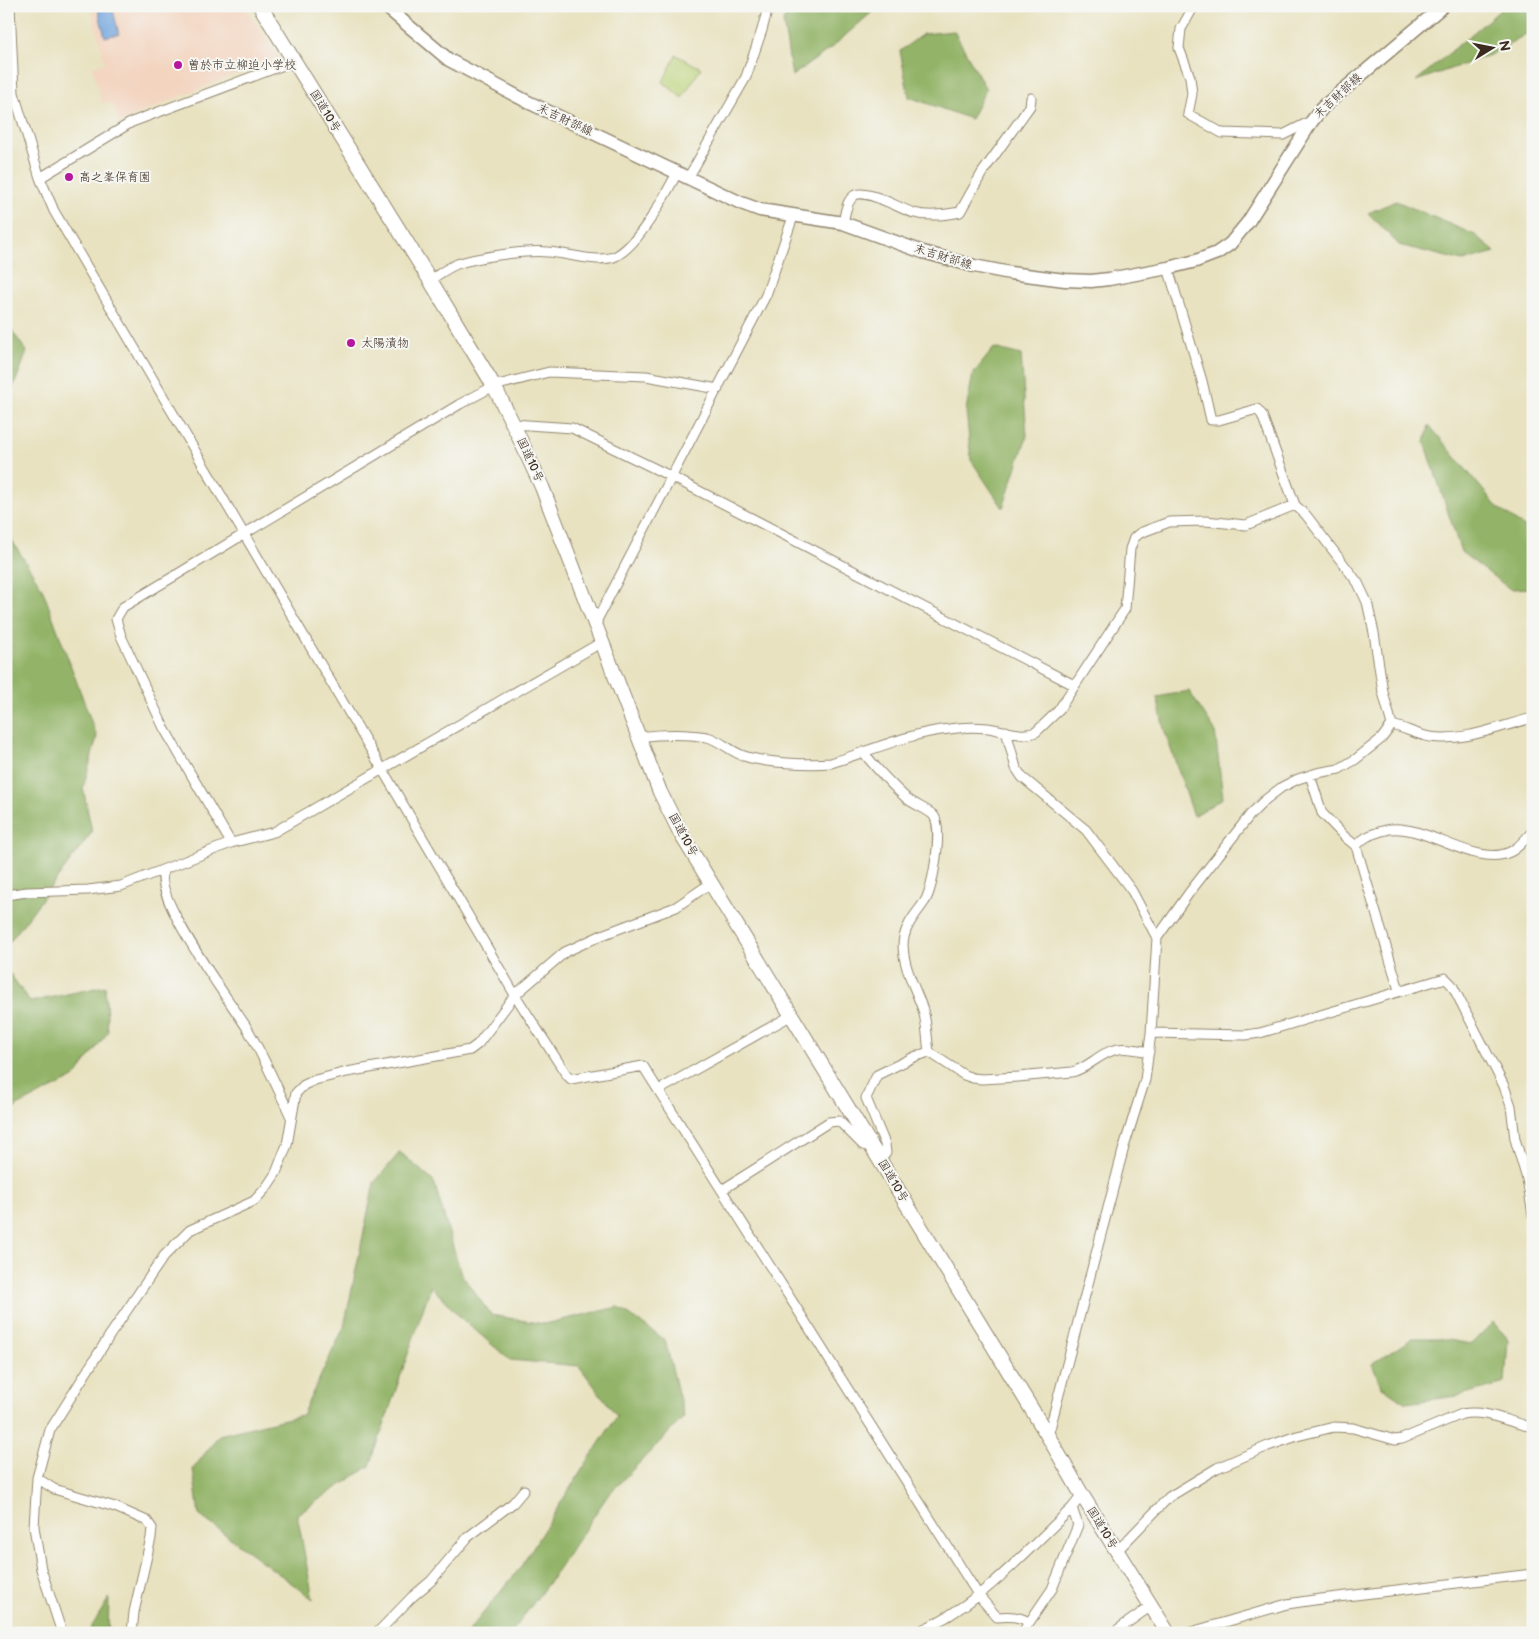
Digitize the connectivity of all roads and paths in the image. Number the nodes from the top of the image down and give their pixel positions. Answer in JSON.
{"nodes":[{"id":1,"x":260,"y":6,"type":"edge"},
{"id":2,"x":385,"y":6,"type":"edge"},
{"id":3,"x":766,"y":6,"type":"edge"},
{"id":4,"x":1194,"y":6,"type":"edge"},
{"id":5,"x":1443,"y":6,"type":"edge"},
{"id":6,"x":9,"y":9,"type":"edge"},
{"id":7,"x":294,"y":61,"type":"junction"},
{"id":8,"x":1031,"y":98,"type":"dead end"},
{"id":9,"x":1312,"y":121,"type":"junction"},
{"id":10,"x":682,"y":176,"type":"junction"},
{"id":11,"x":40,"y":178,"type":"junction"},
{"id":12,"x":794,"y":214,"type":"junction"},
{"id":13,"x":843,"y":223,"type":"junction"},
{"id":14,"x":1168,"y":268,"type":"junction"},
{"id":15,"x":430,"y":280,"type":"junction"},
{"id":16,"x":494,"y":386,"type":"junction"},
{"id":17,"x":718,"y":389,"type":"junction"},
{"id":18,"x":513,"y":424,"type":"junction"},
{"id":19,"x":672,"y":477,"type":"junction"},
{"id":20,"x":1295,"y":505,"type":"junction"},
{"id":21,"x":245,"y":533,"type":"junction"},
{"id":22,"x":595,"y":624,"type":"junction"},
{"id":23,"x":602,"y":642,"type":"junction"},
{"id":24,"x":1074,"y":686,"type":"junction"},
{"id":25,"x":1533,"y":718,"type":"edge"},
{"id":26,"x":1392,"y":725,"type":"junction"},
{"id":27,"x":1006,"y":731,"type":"junction"},
{"id":28,"x":638,"y":737,"type":"junction"},
{"id":29,"x":864,"y":753,"type":"junction"},
{"id":30,"x":383,"y":769,"type":"junction"},
{"id":31,"x":1310,"y":774,"type":"junction"},
{"id":32,"x":1533,"y":831,"type":"edge"},
{"id":33,"x":231,"y":843,"type":"junction"},
{"id":34,"x":1356,"y":846,"type":"junction"},
{"id":35,"x":166,"y":870,"type":"junction"},
{"id":36,"x":711,"y":883,"type":"junction"},
{"id":37,"x":6,"y":895,"type":"edge"},
{"id":38,"x":1157,"y":938,"type":"junction"},
{"id":39,"x":1400,"y":990,"type":"junction"},
{"id":40,"x":515,"y":995,"type":"junction"},
{"id":41,"x":792,"y":1015,"type":"junction"},
{"id":42,"x":1151,"y":1034,"type":"junction"},
{"id":43,"x":929,"y":1052,"type":"junction"},
{"id":44,"x":1149,"y":1052,"type":"junction"},
{"id":45,"x":659,"y":1090,"type":"junction"},
{"id":46,"x":291,"y":1117,"type":"junction"},
{"id":47,"x":872,"y":1147,"type":"junction"},
{"id":48,"x":880,"y":1160,"type":"junction"},
{"id":49,"x":1530,"y":1179,"type":"edge"},
{"id":50,"x":722,"y":1190,"type":"junction"},
{"id":51,"x":1533,"y":1215,"type":"edge"},
{"id":52,"x":1533,"y":1427,"type":"edge"},
{"id":53,"x":1048,"y":1436,"type":"junction"},
{"id":54,"x":37,"y":1478,"type":"junction"},
{"id":55,"x":524,"y":1490,"type":"dead end"},
{"id":56,"x":1082,"y":1496,"type":"junction"},
{"id":57,"x":1072,"y":1508,"type":"junction"},
{"id":58,"x":1117,"y":1551,"type":"junction"},
{"id":59,"x":1533,"y":1574,"type":"edge"},
{"id":60,"x":979,"y":1596,"type":"junction"},
{"id":61,"x":1151,"y":1606,"type":"junction"},
{"id":62,"x":1029,"y":1622,"type":"junction"},
{"id":63,"x":62,"y":1633,"type":"edge"},
{"id":64,"x":132,"y":1633,"type":"edge"},
{"id":65,"x":377,"y":1633,"type":"edge"},
{"id":66,"x":915,"y":1633,"type":"edge"},
{"id":67,"x":1022,"y":1633,"type":"edge"},
{"id":68,"x":1113,"y":1633,"type":"edge"},
{"id":69,"x":1168,"y":1633,"type":"edge"},
{"id":70,"x":1188,"y":1633,"type":"edge"}],
"edges":[{"from":1,"to":7,"type":"highway","name":"国道10号"},
{"from":2,"to":10,"type":"main road","name":"末吉財部線"},
{"from":3,"to":10,"type":"street"},
{"from":4,"to":9,"type":"street"},
{"from":5,"to":9,"type":"main road","name":"末吉財部線"},
{"from":6,"to":11,"type":"street"},
{"from":7,"to":11,"type":"street"},
{"from":7,"to":15,"type":"highway","name":"国道10号"},
{"from":8,"to":13,"type":"street"},
{"from":9,"to":14,"type":"main road","name":"末吉財部線"},
{"from":10,"to":12,"type":"main road","name":"末吉財部線"},
{"from":10,"to":15,"type":"street"},
{"from":11,"to":21,"type":"street"},
{"from":12,"to":13,"type":"main road","name":"末吉財部線"},
{"from":12,"to":17,"type":"street"},
{"from":13,"to":14,"type":"main road","name":"末吉財部線"},
{"from":14,"to":20,"type":"street"},
{"from":15,"to":16,"type":"highway","name":"国道10号"},
{"from":16,"to":17,"type":"street"},
{"from":16,"to":18,"type":"highway","name":"国道10号"},
{"from":16,"to":21,"type":"street"},
{"from":17,"to":19,"type":"street"},
{"from":18,"to":19,"type":"street"},
{"from":18,"to":22,"type":"highway","name":"国道10号"},
{"from":19,"to":22,"type":"street"},
{"from":19,"to":24,"type":"street"},
{"from":20,"to":24,"type":"street"},
{"from":20,"to":26,"type":"street"},
{"from":21,"to":30,"type":"street"},
{"from":21,"to":33,"type":"street"},
{"from":22,"to":23,"type":"highway","name":"国道10号"},
{"from":23,"to":28,"type":"highway","name":"国道10号"},
{"from":23,"to":30,"type":"street"},
{"from":24,"to":27,"type":"street"},
{"from":25,"to":26,"type":"street"},
{"from":26,"to":31,"type":"street"},
{"from":27,"to":29,"type":"street"},
{"from":27,"to":38,"type":"street"},
{"from":28,"to":29,"type":"street"},
{"from":28,"to":36,"type":"highway","name":"国道10号"},
{"from":29,"to":43,"type":"street"},
{"from":30,"to":33,"type":"street"},
{"from":30,"to":40,"type":"street"},
{"from":31,"to":34,"type":"street"},
{"from":31,"to":38,"type":"street"},
{"from":32,"to":34,"type":"street"},
{"from":33,"to":35,"type":"street"},
{"from":34,"to":39,"type":"street"},
{"from":35,"to":37,"type":"street"},
{"from":35,"to":46,"type":"street"},
{"from":36,"to":40,"type":"street"},
{"from":36,"to":41,"type":"highway","name":"国道10号"},
{"from":38,"to":42,"type":"street"},
{"from":39,"to":42,"type":"street"},
{"from":39,"to":49,"type":"street"},
{"from":40,"to":45,"type":"street"},
{"from":40,"to":46,"type":"street"},
{"from":41,"to":45,"type":"street"},
{"from":41,"to":47,"type":"highway","name":"国道10号"},
{"from":42,"to":44,"type":"street"},
{"from":43,"to":44,"type":"street"},
{"from":43,"to":48,"type":"street"},
{"from":44,"to":53,"type":"street"},
{"from":45,"to":50,"type":"street"},
{"from":46,"to":54,"type":"street"},
{"from":47,"to":48,"type":"highway","name":"国道10号"},
{"from":47,"to":50,"type":"street"},
{"from":48,"to":53,"type":"highway","name":"国道10号"},
{"from":49,"to":51,"type":"street"},
{"from":50,"to":60,"type":"street"},
{"from":52,"to":58,"type":"street"},
{"from":53,"to":56,"type":"highway","name":"国道10号"},
{"from":54,"to":63,"type":"street"},
{"from":54,"to":64,"type":"street"},
{"from":55,"to":65,"type":"street"},
{"from":56,"to":57,"type":"street"},
{"from":56,"to":58,"type":"highway","name":"国道10号"},
{"from":57,"to":60,"type":"street"},
{"from":57,"to":62,"type":"street"},
{"from":58,"to":61,"type":"highway","name":"国道10号"},
{"from":59,"to":70,"type":"street"},
{"from":60,"to":62,"type":"street"},
{"from":60,"to":66,"type":"street"},
{"from":61,"to":68,"type":"street"},
{"from":61,"to":69,"type":"highway","name":"国道10号"},
{"from":62,"to":67,"type":"street"}]}
